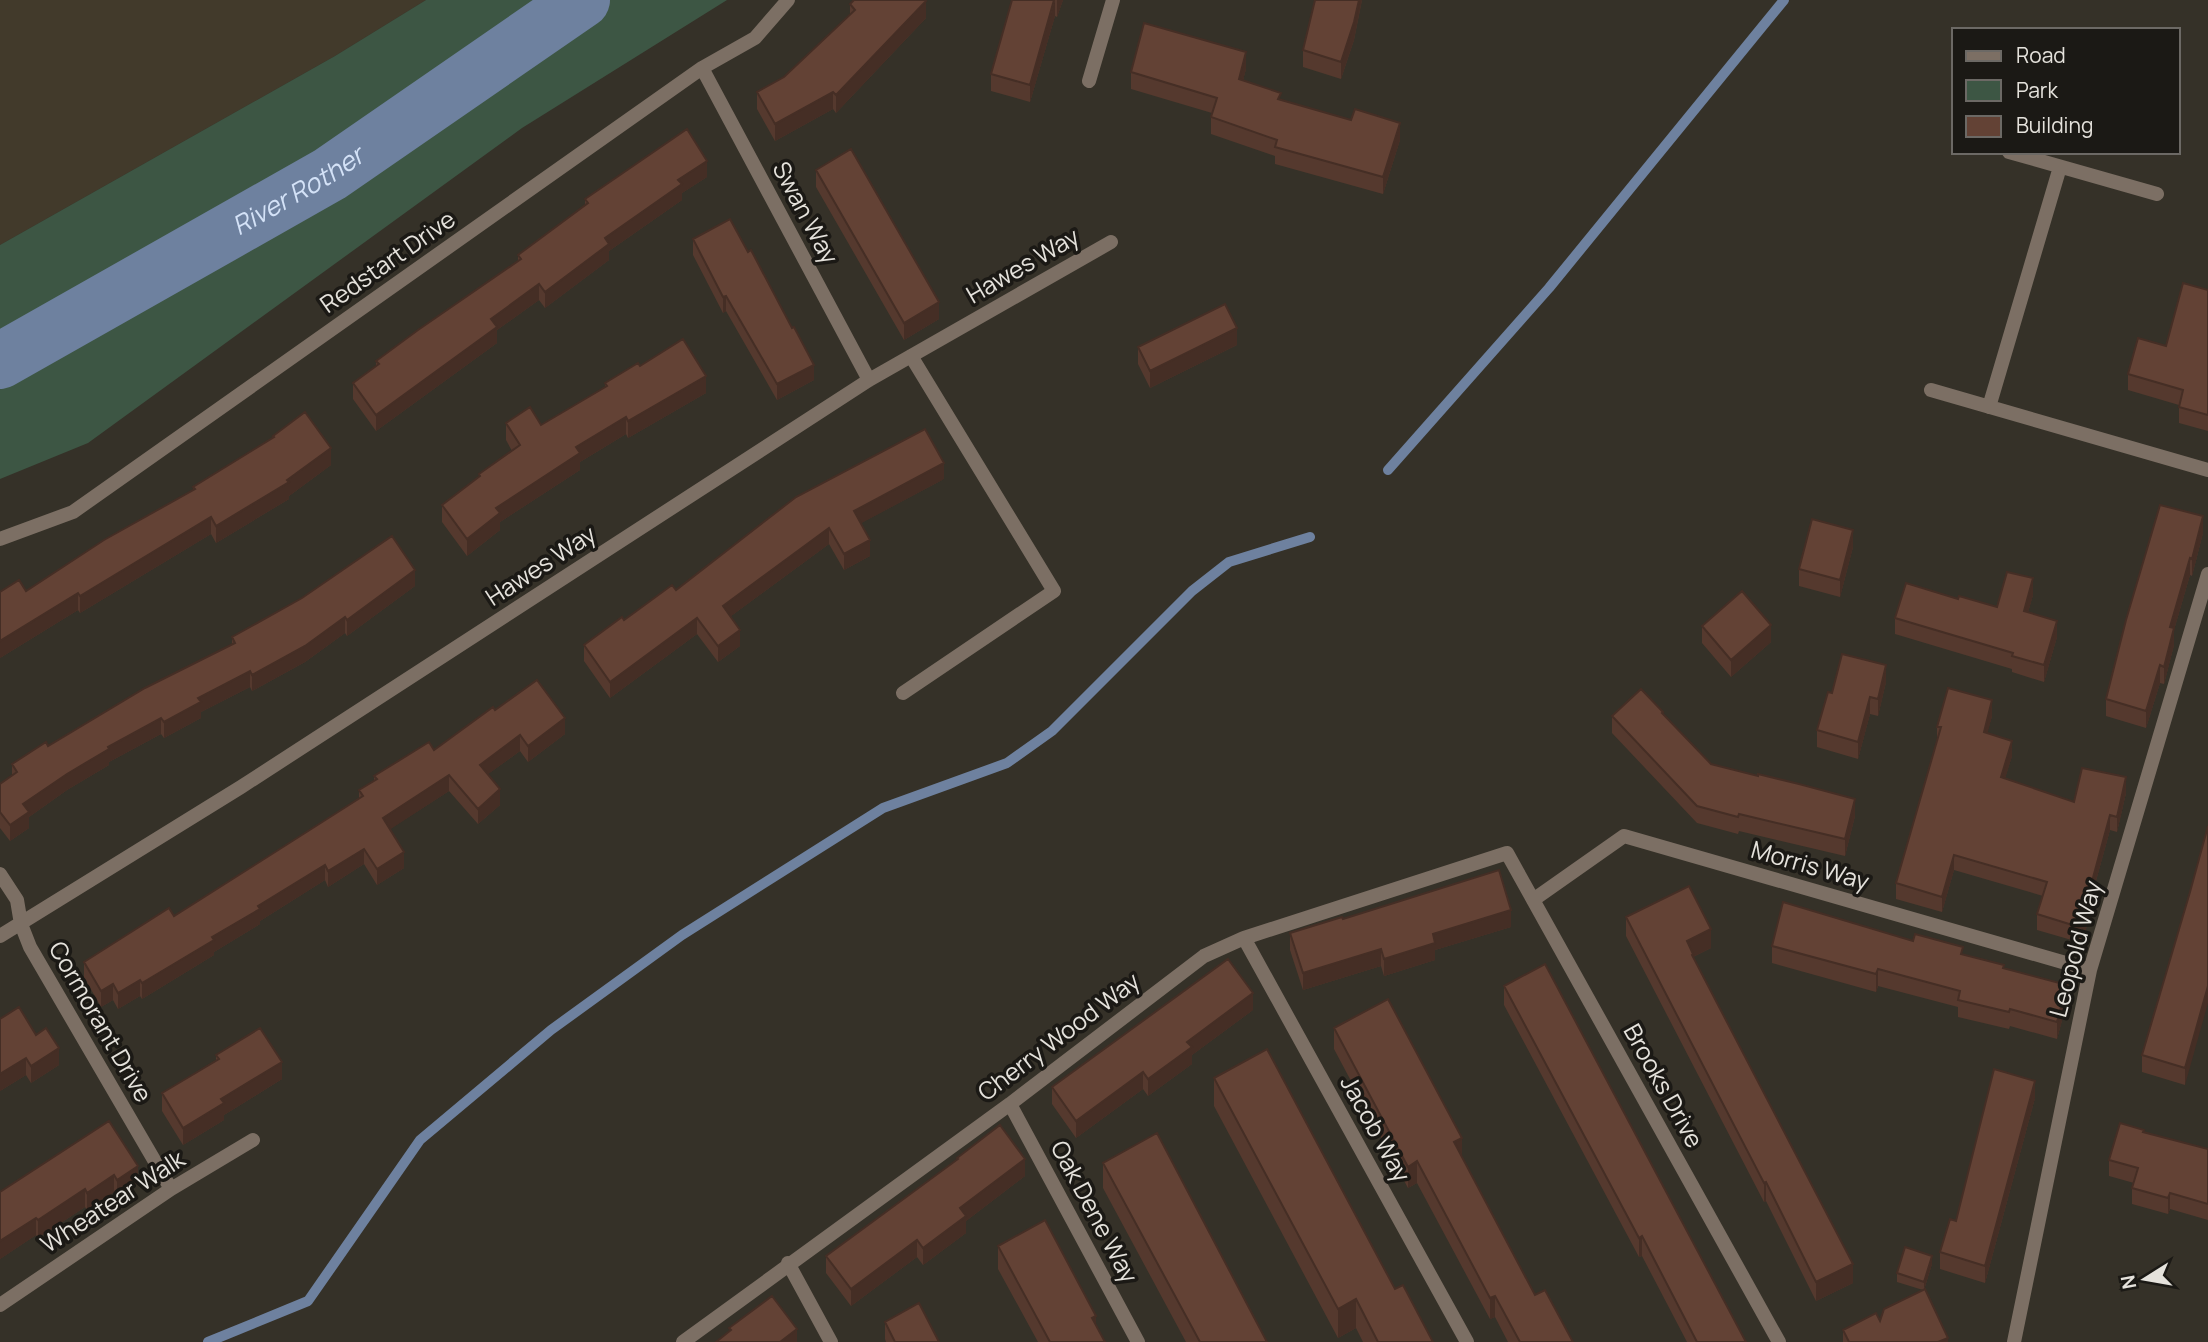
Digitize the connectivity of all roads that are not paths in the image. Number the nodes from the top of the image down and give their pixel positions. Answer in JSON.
{"nodes":[{"id":1,"x":788,"y":0,"type":"edge"},
{"id":2,"x":1113,"y":0,"type":"edge"},
{"id":3,"x":702,"y":68,"type":"junction"},
{"id":4,"x":1089,"y":81,"type":"dead end"},
{"id":5,"x":2016,"y":154,"type":"edge"},
{"id":6,"x":2060,"y":167,"type":"junction"},
{"id":7,"x":2157,"y":194,"type":"dead end"},
{"id":8,"x":1111,"y":242,"type":"dead end"},
{"id":9,"x":911,"y":356,"type":"junction"},
{"id":10,"x":869,"y":380,"type":"junction"},
{"id":11,"x":1931,"y":390,"type":"dead end"},
{"id":12,"x":1989,"y":407,"type":"junction"},
{"id":13,"x":2208,"y":470,"type":"edge"},
{"id":14,"x":0,"y":539,"type":"edge"},
{"id":15,"x":2208,"y":574,"type":"edge"},
{"id":16,"x":903,"y":693,"type":"dead end"},
{"id":17,"x":1507,"y":853,"type":"joint"},
{"id":18,"x":0,"y":874,"type":"edge"},
{"id":19,"x":1533,"y":900,"type":"junction"},
{"id":20,"x":21,"y":924,"type":"junction"},
{"id":21,"x":0,"y":936,"type":"edge"},
{"id":22,"x":1244,"y":938,"type":"junction"},
{"id":23,"x":2090,"y":970,"type":"junction"},
{"id":24,"x":1010,"y":1104,"type":"junction"},
{"id":25,"x":253,"y":1140,"type":"dead end"},
{"id":26,"x":171,"y":1189,"type":"junction"},
{"id":27,"x":788,"y":1264,"type":"junction"},
{"id":28,"x":0,"y":1305,"type":"edge"},
{"id":29,"x":2018,"y":1339,"type":"edge"},
{"id":30,"x":683,"y":1342,"type":"edge"},
{"id":31,"x":831,"y":1342,"type":"edge"},
{"id":32,"x":1138,"y":1342,"type":"edge"},
{"id":33,"x":1466,"y":1342,"type":"edge"},
{"id":34,"x":1779,"y":1342,"type":"edge"}],
"edges":[{"from":1,"to":3,"type":"street","name":"Redstart Drive"},
{"from":2,"to":4,"type":"street"},
{"from":3,"to":10,"type":"street","name":"Swan Way"},
{"from":3,"to":14,"type":"street","name":"Redstart Drive"},
{"from":5,"to":6,"type":"street"},
{"from":6,"to":7,"type":"street"},
{"from":6,"to":12,"type":"street"},
{"from":8,"to":9,"type":"street","name":"Hawes Way"},
{"from":9,"to":10,"type":"street","name":"Hawes Way"},
{"from":9,"to":16,"type":"street"},
{"from":10,"to":20,"type":"street","name":"Hawes Way"},
{"from":11,"to":12,"type":"street"},
{"from":12,"to":13,"type":"street"},
{"from":15,"to":23,"type":"street","name":"Leopold Way"},
{"from":17,"to":19,"type":"street","name":"Brooks Drive"},
{"from":17,"to":22,"type":"street","name":"Cherry Wood Way"},
{"from":18,"to":20,"type":"street","name":"Cormorant Drive"},
{"from":19,"to":23,"type":"street","name":"Morris Way"},
{"from":19,"to":34,"type":"street","name":"Brooks Drive"},
{"from":20,"to":21,"type":"street","name":"Hawes Way"},
{"from":20,"to":26,"type":"street","name":"Cormorant Drive"},
{"from":22,"to":24,"type":"street","name":"Cherry Wood Way"},
{"from":22,"to":33,"type":"street","name":"Jacob Way"},
{"from":23,"to":29,"type":"street","name":"Leopold Way"},
{"from":24,"to":27,"type":"street","name":"Cherry Wood Way"},
{"from":24,"to":32,"type":"street","name":"Oak Dene Way"},
{"from":25,"to":26,"type":"street","name":"Wheatear Walk"},
{"from":26,"to":28,"type":"street","name":"Wheatear Walk"},
{"from":27,"to":30,"type":"street","name":"Cherry Wood Way"},
{"from":27,"to":31,"type":"street"}]}
